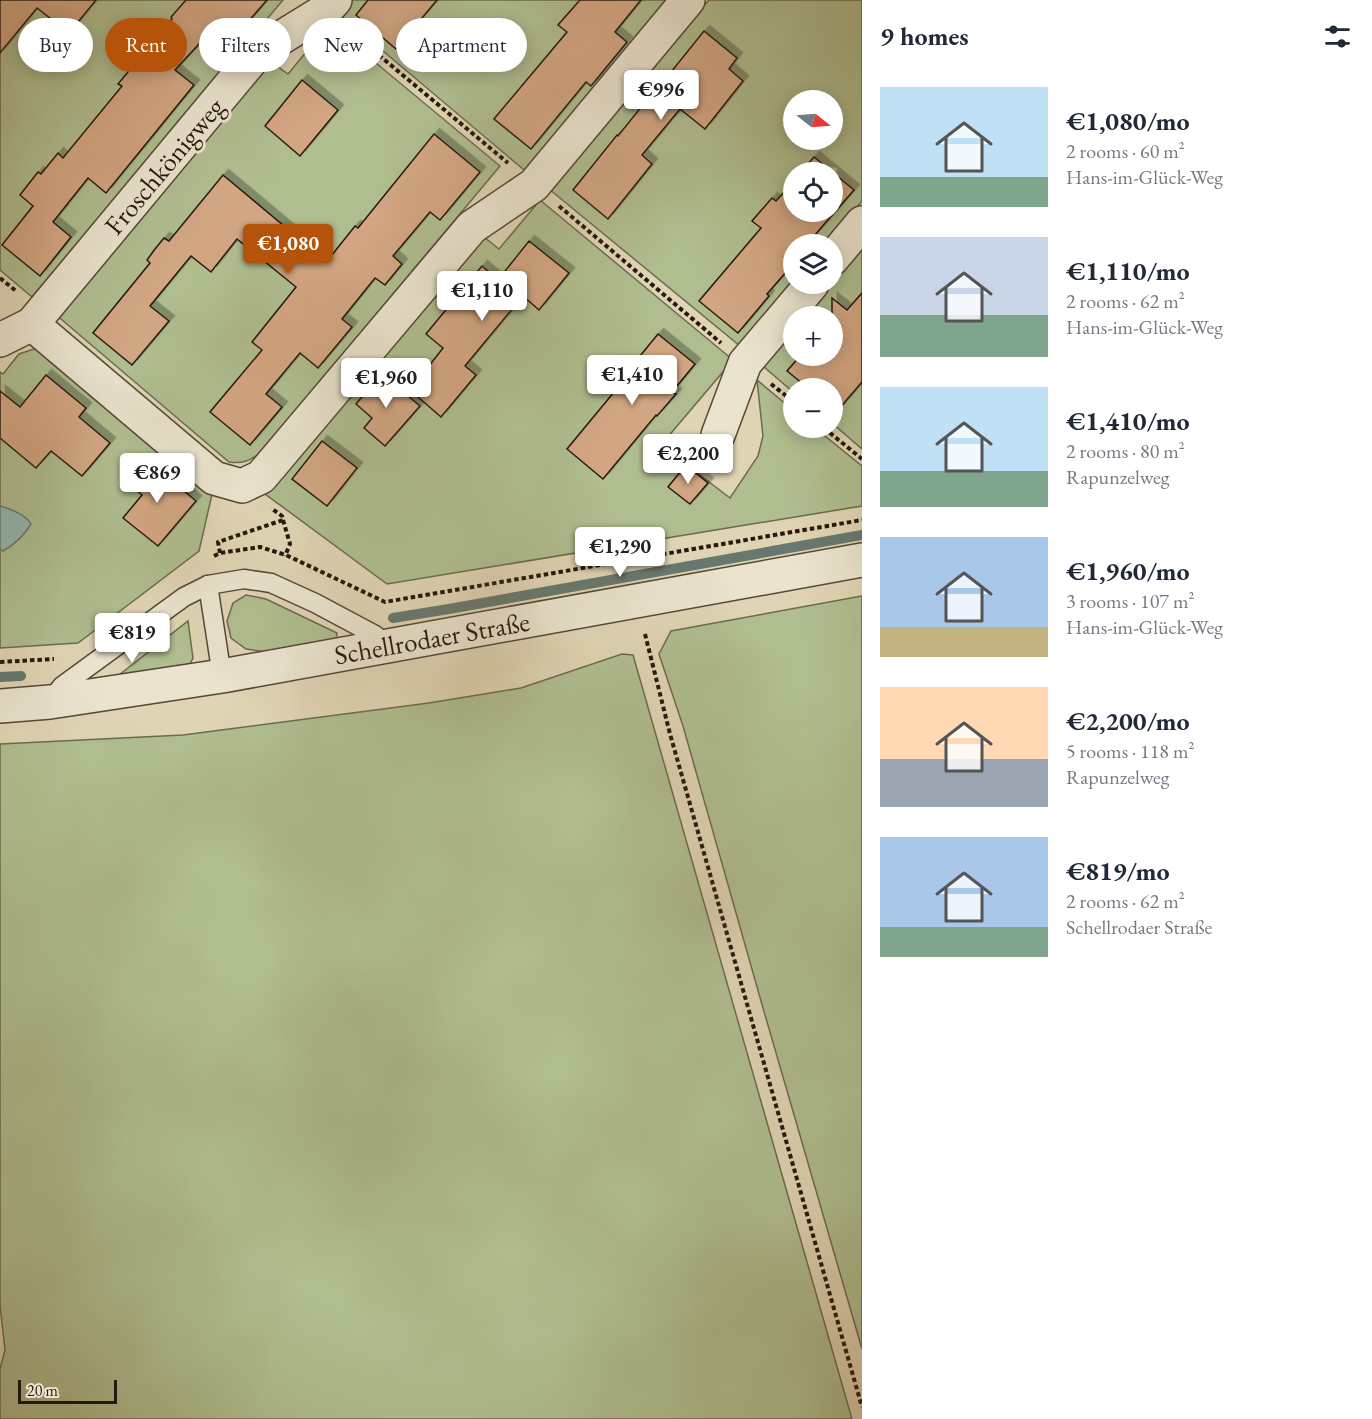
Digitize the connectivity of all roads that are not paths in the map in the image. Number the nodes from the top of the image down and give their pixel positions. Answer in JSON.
{"nodes":[{"id":1,"x":335,"y":0,"type":"edge"},
{"id":2,"x":688,"y":0,"type":"edge"},
{"id":3,"x":862,"y":223,"type":"edge"},
{"id":4,"x":843,"y":246,"type":"edge"},
{"id":5,"x":804,"y":294,"type":"edge"},
{"id":6,"x":32,"y":324,"type":"junction"},
{"id":7,"x":0,"y":340,"type":"edge"},
{"id":8,"x":718,"y":435,"type":"dead end"},
{"id":9,"x":862,"y":560,"type":"edge"},
{"id":10,"x":207,"y":585,"type":"junction"},
{"id":11,"x":387,"y":646,"type":"junction"},
{"id":12,"x":222,"y":676,"type":"junction"},
{"id":13,"x":50,"y":702,"type":"junction"},
{"id":14,"x":0,"y":706,"type":"edge"}],
"edges":[{"from":1,"to":6,"type":"street","name":"Froschkönigweg"},
{"from":2,"to":6,"type":"street"},
{"from":3,"to":4,"type":"street"},
{"from":5,"to":8,"type":"street"},
{"from":6,"to":7,"type":"street","name":"Froschkönigweg"},
{"from":9,"to":11,"type":"street","name":"Schellrodaer Straße"},
{"from":10,"to":11,"type":"lane"},
{"from":10,"to":12,"type":"lane"},
{"from":10,"to":13,"type":"lane"},
{"from":11,"to":12,"type":"street","name":"Schellrodaer Straße"},
{"from":12,"to":13,"type":"street","name":"Schellrodaer Straße"},
{"from":13,"to":14,"type":"street","name":"Schellrodaer Straße"}]}
